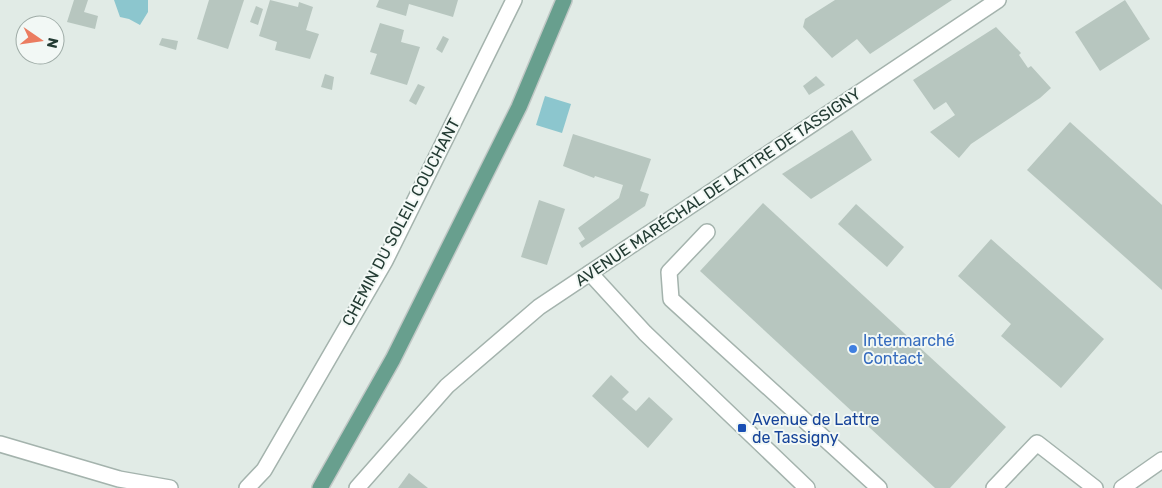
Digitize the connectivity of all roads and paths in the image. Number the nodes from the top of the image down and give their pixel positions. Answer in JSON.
{"nodes":[{"id":1,"x":514,"y":0,"type":"edge"},
{"id":2,"x":564,"y":0,"type":"edge"},
{"id":3,"x":998,"y":0,"type":"edge"},
{"id":4,"x":707,"y":232,"type":"dead end"},
{"id":5,"x":590,"y":273,"type":"junction"},
{"id":6,"x":0,"y":444,"type":"edge"},
{"id":7,"x":1162,"y":460,"type":"edge"},
{"id":8,"x":170,"y":488,"type":"edge"},
{"id":9,"x":246,"y":488,"type":"edge"},
{"id":10,"x":320,"y":488,"type":"edge"},
{"id":11,"x":357,"y":488,"type":"edge"},
{"id":12,"x":807,"y":488,"type":"edge"},
{"id":13,"x":878,"y":488,"type":"edge"},
{"id":14,"x":994,"y":488,"type":"edge"},
{"id":15,"x":1095,"y":488,"type":"edge"},
{"id":16,"x":1122,"y":488,"type":"edge"}],
"edges":[{"from":1,"to":9,"type":"street","name":"CHEMIN DU SOLEIL COUCHANT"},
{"from":2,"to":10,"type":"main road"},
{"from":3,"to":5,"type":"street","name":"AVENUE MARÉCHAL DE LATTRE DE TASSIGNY"},
{"from":4,"to":13,"type":"street"},
{"from":5,"to":11,"type":"street","name":"AVENUE MARÉCHAL DE LATTRE DE TASSIGNY"},
{"from":5,"to":12,"type":"street"},
{"from":6,"to":8,"type":"street"},
{"from":7,"to":16,"type":"street"},
{"from":14,"to":15,"type":"street"}]}
